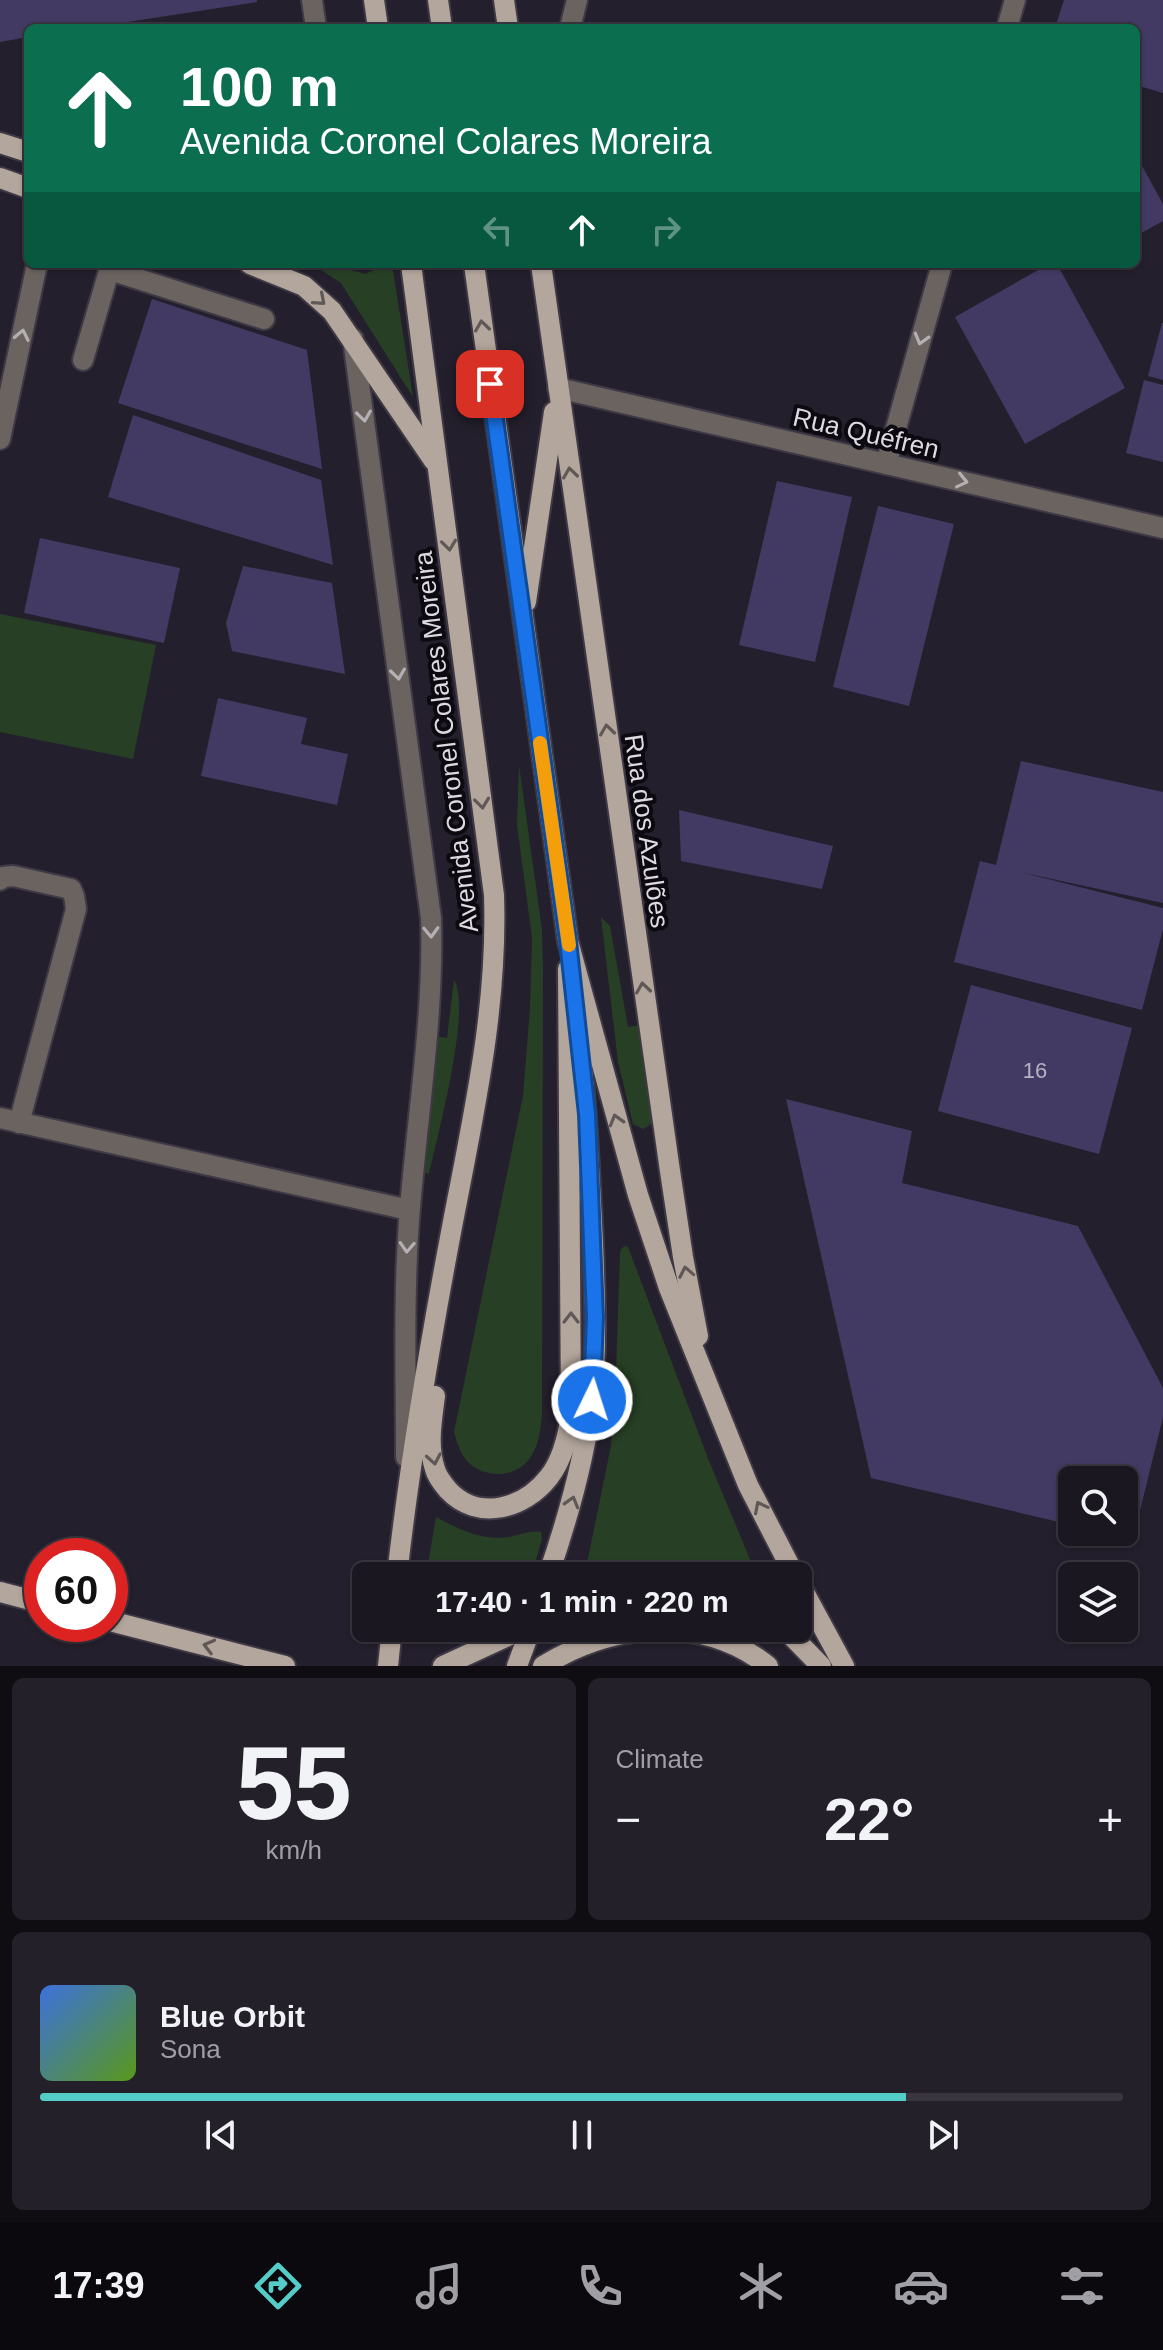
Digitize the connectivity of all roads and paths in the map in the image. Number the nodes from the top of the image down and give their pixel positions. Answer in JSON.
{"nodes":[{"id":1,"x":312,"y":0,"type":"edge"},
{"id":2,"x":374,"y":0,"type":"edge"},
{"id":3,"x":438,"y":0,"type":"edge"},
{"id":4,"x":504,"y":0,"type":"edge"},
{"id":5,"x":577,"y":0,"type":"edge"},
{"id":6,"x":1015,"y":0,"type":"edge"},
{"id":7,"x":315,"y":24,"type":"edge"},
{"id":8,"x":377,"y":24,"type":"edge"},
{"id":9,"x":441,"y":24,"type":"edge"},
{"id":10,"x":507,"y":24,"type":"edge"},
{"id":11,"x":571,"y":24,"type":"edge"},
{"id":12,"x":1008,"y":24,"type":"edge"},
{"id":13,"x":0,"y":143,"type":"edge"},
{"id":14,"x":24,"y":151,"type":"edge"},
{"id":15,"x":0,"y":178,"type":"edge"},
{"id":16,"x":24,"y":187,"type":"edge"},
{"id":17,"x":36,"y":268,"type":"edge"},
{"id":18,"x":111,"y":268,"type":"edge"},
{"id":19,"x":114,"y":268,"type":"edge"},
{"id":20,"x":260,"y":268,"type":"edge"},
{"id":21,"x":412,"y":268,"type":"edge"},
{"id":22,"x":475,"y":268,"type":"edge"},
{"id":23,"x":542,"y":268,"type":"edge"},
{"id":24,"x":941,"y":268,"type":"edge"},
{"id":25,"x":264,"y":319,"type":"dead end"},
{"id":26,"x":353,"y":339,"type":"junction"},
{"id":27,"x":83,"y":360,"type":"dead end"},
{"id":28,"x":558,"y":388,"type":"junction"},
{"id":29,"x":0,"y":439,"type":"edge"},
{"id":30,"x":886,"y":464,"type":"junction"},
{"id":31,"x":439,"y":468,"type":"junction"},
{"id":32,"x":1163,"y":528,"type":"edge"},
{"id":33,"x":522,"y":625,"type":"junction"},
{"id":34,"x":0,"y":880,"type":"edge"},
{"id":35,"x":568,"y":941,"type":"junction"},
{"id":36,"x":481,"y":1077,"type":"junction"},
{"id":37,"x":10,"y":1120,"type":"edge"},
{"id":38,"x":409,"y":1210,"type":"junction"},
{"id":39,"x":714,"y":1402,"type":"junction"},
{"id":40,"x":406,"y":1497,"type":"junction"},
{"id":41,"x":399,"y":1562,"type":"edge"},
{"id":42,"x":552,"y":1562,"type":"edge"},
{"id":43,"x":789,"y":1562,"type":"edge"},
{"id":44,"x":0,"y":1592,"type":"edge"},
{"id":45,"x":24,"y":1598,"type":"edge"},
{"id":46,"x":812,"y":1606,"type":"edge"},
{"id":47,"x":128,"y":1626,"type":"edge"},
{"id":48,"x":391,"y":1642,"type":"edge"},
{"id":49,"x":497,"y":1642,"type":"edge"},
{"id":50,"x":524,"y":1642,"type":"edge"},
{"id":51,"x":798,"y":1642,"type":"edge"},
{"id":52,"x":285,"y":1666,"type":"edge"},
{"id":53,"x":388,"y":1666,"type":"edge"},
{"id":54,"x":443,"y":1666,"type":"edge"},
{"id":55,"x":517,"y":1666,"type":"edge"},
{"id":56,"x":543,"y":1666,"type":"edge"},
{"id":57,"x":768,"y":1666,"type":"edge"},
{"id":58,"x":821,"y":1666,"type":"edge"},
{"id":59,"x":844,"y":1666,"type":"edge"}],
"edges":[{"from":1,"to":7,"type":"street"},
{"from":2,"to":8,"type":"main road"},
{"from":3,"to":9,"type":"main road"},
{"from":4,"to":10,"type":"main road"},
{"from":5,"to":11,"type":"street"},
{"from":6,"to":12,"type":"street"},
{"from":13,"to":14,"type":"main road"},
{"from":15,"to":16,"type":"main road"},
{"from":29,"to":17,"type":"street","one_way":true},
{"from":18,"to":27,"type":"street"},
{"from":19,"to":25,"type":"street"},
{"from":20,"to":26,"type":"main road","one_way":true},
{"from":21,"to":31,"type":"main road","name":"Avenida Coronel Colares Moreira"},
{"from":33,"to":22,"type":"main road","one_way":true},
{"from":23,"to":28,"type":"main road","name":"Rua dos Azulões"},
{"from":24,"to":30,"type":"street","one_way":true},
{"from":26,"to":31,"type":"main road"},
{"from":26,"to":38,"type":"street","name":"Avenida Coronel Colares Moreira","one_way":true},
{"from":28,"to":30,"type":"street","name":"Rua Quéfren"},
{"from":28,"to":33,"type":"main road"},
{"from":39,"to":28,"type":"main road","name":"Rua dos Azulões","one_way":true},
{"from":30,"to":32,"type":"street","name":"Rua Quéfren","one_way":true},
{"from":31,"to":36,"type":"main road","name":"Avenida Coronel Colares Moreira","one_way":true},
{"from":33,"to":35,"type":"main road"},
{"from":34,"to":37,"type":"street"},
{"from":36,"to":35,"type":"main road","one_way":true},
{"from":39,"to":35,"type":"main road","one_way":true},
{"from":42,"to":35,"type":"main road","one_way":true},
{"from":36,"to":40,"type":"main road","name":"Avenida Coronel Colares Moreira"},
{"from":37,"to":38,"type":"street"},
{"from":38,"to":40,"type":"street","name":"Avenida Coronel Colares Moreira","one_way":true},
{"from":43,"to":39,"type":"main road","one_way":true},
{"from":40,"to":41,"type":"main road","name":"Avenida Coronel Colares Moreira"},
{"from":44,"to":45,"type":"main road"},
{"from":46,"to":59,"type":"main road"},
{"from":52,"to":47,"type":"main road","one_way":true},
{"from":48,"to":53,"type":"main road"},
{"from":49,"to":54,"type":"main road"},
{"from":50,"to":55,"type":"main road"},
{"from":51,"to":58,"type":"main road"},
{"from":56,"to":57,"type":"main road"}]}
